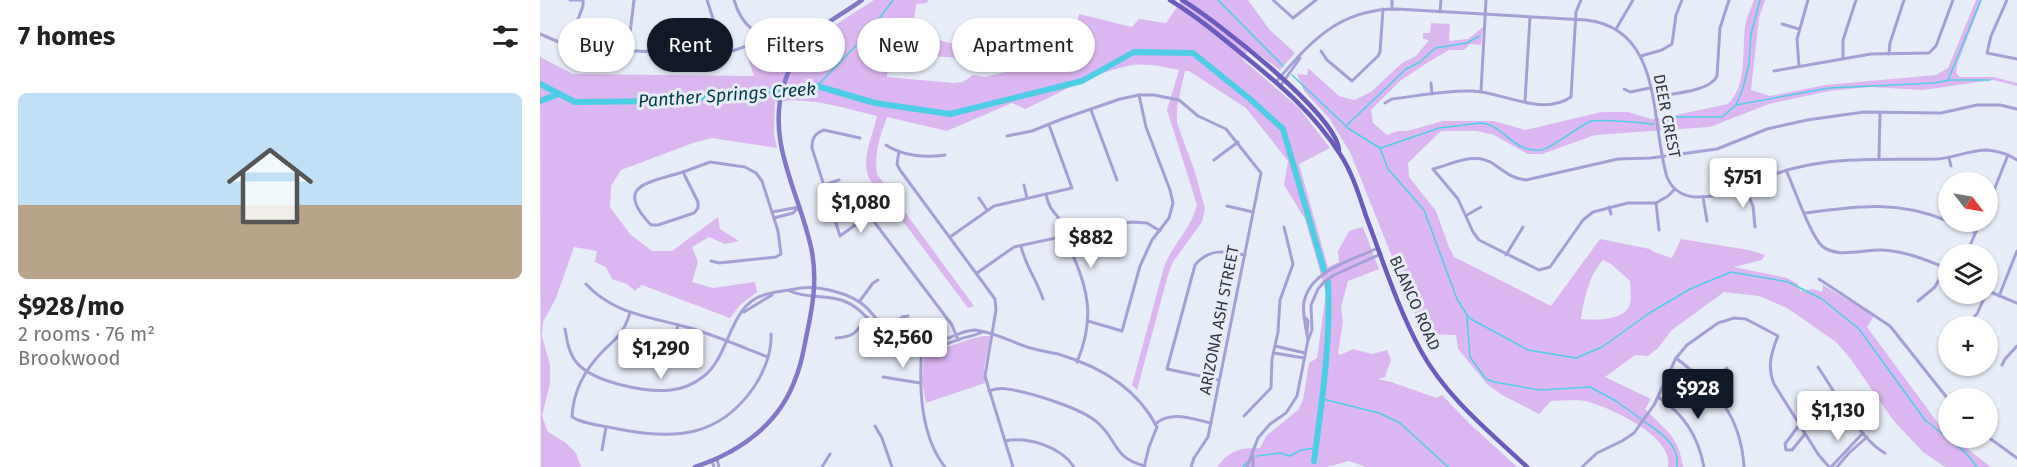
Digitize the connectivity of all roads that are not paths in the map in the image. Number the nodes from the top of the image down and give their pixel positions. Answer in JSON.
{"nodes":[{"id":1,"x":570,"y":0,"type":"edge"},
{"id":2,"x":584,"y":0,"type":"edge"},
{"id":3,"x":634,"y":0,"type":"edge"},
{"id":4,"x":707,"y":0,"type":"edge"},
{"id":5,"x":734,"y":0,"type":"edge"},
{"id":6,"x":862,"y":0,"type":"edge"},
{"id":7,"x":1171,"y":0,"type":"edge"},
{"id":8,"x":1182,"y":0,"type":"edge"},
{"id":9,"x":1273,"y":0,"type":"edge"},
{"id":10,"x":1316,"y":0,"type":"edge"},
{"id":11,"x":1392,"y":0,"type":"edge"},
{"id":12,"x":1441,"y":0,"type":"edge"},
{"id":13,"x":1486,"y":0,"type":"edge"},
{"id":14,"x":1581,"y":0,"type":"edge"},
{"id":15,"x":1633,"y":0,"type":"edge"},
{"id":16,"x":1682,"y":0,"type":"edge"},
{"id":17,"x":1730,"y":0,"type":"edge"},
{"id":18,"x":1808,"y":0,"type":"edge"},
{"id":19,"x":1856,"y":0,"type":"edge"},
{"id":20,"x":1904,"y":0,"type":"edge"},
{"id":21,"x":1953,"y":0,"type":"edge"},
{"id":22,"x":2007,"y":0,"type":"edge"},
{"id":23,"x":1383,"y":9,"type":"junction"},
{"id":24,"x":1392,"y":9,"type":"junction"},
{"id":25,"x":1440,"y":12,"type":"junction"},
{"id":26,"x":1485,"y":15,"type":"junction"},
{"id":27,"x":1530,"y":17,"type":"junction"},
{"id":28,"x":580,"y":18,"type":"edge"},
{"id":29,"x":632,"y":18,"type":"edge"},
{"id":30,"x":713,"y":18,"type":"edge"},
{"id":31,"x":835,"y":18,"type":"edge"},
{"id":32,"x":1576,"y":20,"type":"junction"},
{"id":33,"x":745,"y":24,"type":"edge"},
{"id":34,"x":1782,"y":24,"type":"dead end"},
{"id":35,"x":1616,"y":29,"type":"junction"},
{"id":36,"x":1799,"y":29,"type":"junction"},
{"id":37,"x":540,"y":34,"type":"edge"},
{"id":38,"x":558,"y":42,"type":"edge"},
{"id":39,"x":1321,"y":51,"type":"dead end"},
{"id":40,"x":1889,"y":54,"type":"junction"},
{"id":41,"x":1641,"y":56,"type":"junction"},
{"id":42,"x":1843,"y":58,"type":"junction"},
{"id":43,"x":2017,"y":59,"type":"edge"},
{"id":44,"x":1799,"y":66,"type":"junction"},
{"id":45,"x":1774,"y":71,"type":"dead end"},
{"id":46,"x":789,"y":72,"type":"edge"},
{"id":47,"x":1280,"y":81,"type":"junction"},
{"id":48,"x":1431,"y":83,"type":"dead end"},
{"id":49,"x":1650,"y":88,"type":"junction"},
{"id":50,"x":1624,"y":89,"type":"dead end"},
{"id":51,"x":1481,"y":92,"type":"junction"},
{"id":52,"x":1432,"y":94,"type":"junction"},
{"id":53,"x":1139,"y":95,"type":"junction"},
{"id":54,"x":1652,"y":97,"type":"junction"},
{"id":55,"x":1525,"y":101,"type":"junction"},
{"id":56,"x":1385,"y":103,"type":"dead end"},
{"id":57,"x":2017,"y":109,"type":"edge"},
{"id":58,"x":1091,"y":110,"type":"junction"},
{"id":59,"x":1880,"y":112,"type":"junction"},
{"id":60,"x":1049,"y":125,"type":"junction"},
{"id":61,"x":1007,"y":136,"type":"dead end"},
{"id":62,"x":860,"y":138,"type":"dead end"},
{"id":63,"x":1238,"y":142,"type":"junction"},
{"id":64,"x":886,"y":145,"type":"dead end"},
{"id":65,"x":899,"y":151,"type":"junction"},
{"id":66,"x":945,"y":155,"type":"dead end"},
{"id":67,"x":2008,"y":155,"type":"junction"},
{"id":68,"x":1662,"y":156,"type":"junction"},
{"id":69,"x":1879,"y":158,"type":"junction"},
{"id":70,"x":1949,"y":158,"type":"junction"},
{"id":71,"x":1214,"y":160,"type":"dead end"},
{"id":72,"x":2017,"y":160,"type":"edge"},
{"id":73,"x":1951,"y":166,"type":"dead end"},
{"id":74,"x":1786,"y":170,"type":"junction"},
{"id":75,"x":683,"y":172,"type":"junction"},
{"id":76,"x":839,"y":180,"type":"dead end"},
{"id":77,"x":1117,"y":180,"type":"dead end"},
{"id":78,"x":1998,"y":180,"type":"edge"},
{"id":79,"x":824,"y":185,"type":"junction"},
{"id":80,"x":1024,"y":185,"type":"dead end"},
{"id":81,"x":1745,"y":188,"type":"junction"},
{"id":82,"x":1675,"y":189,"type":"junction"},
{"id":83,"x":1046,"y":194,"type":"junction"},
{"id":84,"x":1703,"y":197,"type":"junction"},
{"id":85,"x":980,"y":198,"type":"dead end"},
{"id":86,"x":1026,"y":198,"type":"junction"},
{"id":87,"x":1656,"y":202,"type":"junction"},
{"id":88,"x":1227,"y":206,"type":"dead end"},
{"id":89,"x":799,"y":207,"type":"junction"},
{"id":90,"x":1481,"y":207,"type":"dead end"},
{"id":91,"x":1609,"y":207,"type":"junction"},
{"id":92,"x":987,"y":210,"type":"junction"},
{"id":93,"x":772,"y":212,"type":"junction"},
{"id":94,"x":1253,"y":212,"type":"junction"},
{"id":95,"x":1805,"y":213,"type":"junction"},
{"id":96,"x":1611,"y":214,"type":"dead end"},
{"id":97,"x":1467,"y":215,"type":"junction"},
{"id":98,"x":1938,"y":217,"type":"edge"},
{"id":99,"x":774,"y":218,"type":"junction"},
{"id":100,"x":1707,"y":221,"type":"dead end"},
{"id":101,"x":1284,"y":227,"type":"dead end"},
{"id":102,"x":1523,"y":227,"type":"dead end"},
{"id":103,"x":1755,"y":227,"type":"dead end"},
{"id":104,"x":1659,"y":230,"type":"dead end"},
{"id":105,"x":1160,"y":231,"type":"junction"},
{"id":106,"x":1976,"y":232,"type":"edge"},
{"id":107,"x":1067,"y":236,"type":"junction"},
{"id":108,"x":950,"y":237,"type":"junction"},
{"id":109,"x":1971,"y":244,"type":"edge"},
{"id":110,"x":1021,"y":246,"type":"junction"},
{"id":111,"x":1378,"y":248,"type":"junction"},
{"id":112,"x":2017,"y":251,"type":"edge"},
{"id":113,"x":1380,"y":254,"type":"junction"},
{"id":114,"x":1245,"y":255,"type":"junction"},
{"id":115,"x":1506,"y":255,"type":"junction"},
{"id":116,"x":711,"y":261,"type":"dead end"},
{"id":117,"x":1346,"y":262,"type":"junction"},
{"id":118,"x":1938,"y":266,"type":"edge"},
{"id":119,"x":1349,"y":268,"type":"junction"},
{"id":120,"x":977,"y":273,"type":"junction"},
{"id":121,"x":1819,"y":279,"type":"dead end"},
{"id":122,"x":878,"y":280,"type":"dead end"},
{"id":123,"x":1938,"y":282,"type":"edge"},
{"id":124,"x":586,"y":284,"type":"dead end"},
{"id":125,"x":814,"y":292,"type":"junction"},
{"id":126,"x":773,"y":294,"type":"junction"},
{"id":127,"x":1999,"y":296,"type":"joint"},
{"id":128,"x":1043,"y":298,"type":"dead end"},
{"id":129,"x":755,"y":300,"type":"junction"},
{"id":130,"x":1918,"y":301,"type":"dead end"},
{"id":131,"x":860,"y":302,"type":"junction"},
{"id":132,"x":2017,"y":303,"type":"edge"},
{"id":133,"x":758,"y":305,"type":"junction"},
{"id":134,"x":630,"y":313,"type":"junction"},
{"id":135,"x":742,"y":313,"type":"junction"},
{"id":136,"x":867,"y":316,"type":"junction"},
{"id":137,"x":908,"y":316,"type":"dead end"},
{"id":138,"x":1305,"y":316,"type":"junction"},
{"id":139,"x":1311,"y":316,"type":"junction"},
{"id":140,"x":1088,"y":321,"type":"junction"},
{"id":141,"x":678,"y":325,"type":"junction"},
{"id":142,"x":881,"y":325,"type":"junction"},
{"id":143,"x":565,"y":329,"type":"dead end"},
{"id":144,"x":877,"y":329,"type":"junction"},
{"id":145,"x":887,"y":330,"type":"junction"},
{"id":146,"x":982,"y":332,"type":"junction"},
{"id":147,"x":992,"y":333,"type":"junction"},
{"id":148,"x":771,"y":334,"type":"dead end"},
{"id":149,"x":956,"y":335,"type":"junction"},
{"id":150,"x":836,"y":338,"type":"dead end"},
{"id":151,"x":674,"y":339,"type":"dead end"},
{"id":152,"x":958,"y":340,"type":"junction"},
{"id":153,"x":1308,"y":340,"type":"junction"},
{"id":154,"x":726,"y":341,"type":"junction"},
{"id":155,"x":922,"y":343,"type":"junction"},
{"id":156,"x":1275,"y":346,"type":"junction"},
{"id":157,"x":2017,"y":346,"type":"edge"},
{"id":158,"x":921,"y":350,"type":"junction"},
{"id":159,"x":1274,"y":353,"type":"junction"},
{"id":160,"x":1305,"y":353,"type":"junction"},
{"id":161,"x":768,"y":357,"type":"junction"},
{"id":162,"x":1304,"y":358,"type":"junction"},
{"id":163,"x":1676,"y":358,"type":"junction"},
{"id":164,"x":1077,"y":362,"type":"junction"},
{"id":165,"x":2002,"y":365,"type":"dead end"},
{"id":166,"x":1818,"y":367,"type":"dead end"},
{"id":167,"x":1727,"y":368,"type":"dead end"},
{"id":168,"x":586,"y":371,"type":"junction"},
{"id":169,"x":883,"y":377,"type":"dead end"},
{"id":170,"x":1219,"y":380,"type":"junction"},
{"id":171,"x":920,"y":383,"type":"junction"},
{"id":172,"x":1707,"y":383,"type":"junction"},
{"id":173,"x":1939,"y":388,"type":"edge"},
{"id":174,"x":1776,"y":390,"type":"junction"},
{"id":175,"x":989,"y":391,"type":"junction"},
{"id":176,"x":1772,"y":394,"type":"dead end"},
{"id":177,"x":1658,"y":397,"type":"junction"},
{"id":178,"x":1244,"y":416,"type":"dead end"},
{"id":179,"x":1211,"y":423,"type":"junction"},
{"id":180,"x":1155,"y":424,"type":"junction"},
{"id":181,"x":1799,"y":425,"type":"junction"},
{"id":182,"x":875,"y":426,"type":"dead end"},
{"id":183,"x":606,"y":427,"type":"junction"},
{"id":184,"x":1744,"y":432,"type":"dead end"},
{"id":185,"x":1863,"y":433,"type":"junction"},
{"id":186,"x":1739,"y":434,"type":"junction"},
{"id":187,"x":1805,"y":434,"type":"junction"},
{"id":188,"x":1867,"y":437,"type":"junction"},
{"id":189,"x":1005,"y":441,"type":"junction"},
{"id":190,"x":1998,"y":444,"type":"edge"},
{"id":191,"x":602,"y":450,"type":"dead end"},
{"id":192,"x":1885,"y":453,"type":"dead end"},
{"id":193,"x":830,"y":454,"type":"dead end"},
{"id":194,"x":1253,"y":454,"type":"junction"},
{"id":195,"x":2017,"y":458,"type":"edge"},
{"id":196,"x":714,"y":460,"type":"junction"},
{"id":197,"x":1144,"y":466,"type":"edge"},
{"id":198,"x":694,"y":467,"type":"edge"},
{"id":199,"x":714,"y":467,"type":"edge"},
{"id":200,"x":719,"y":467,"type":"edge"},
{"id":201,"x":822,"y":467,"type":"edge"},
{"id":202,"x":892,"y":467,"type":"edge"},
{"id":203,"x":945,"y":467,"type":"edge"},
{"id":204,"x":1013,"y":467,"type":"edge"},
{"id":205,"x":1074,"y":467,"type":"edge"},
{"id":206,"x":1191,"y":467,"type":"edge"},
{"id":207,"x":1247,"y":467,"type":"edge"},
{"id":208,"x":1253,"y":467,"type":"edge"},
{"id":209,"x":1527,"y":467,"type":"edge"},
{"id":210,"x":1582,"y":467,"type":"edge"},
{"id":211,"x":1704,"y":467,"type":"edge"},
{"id":212,"x":1744,"y":467,"type":"edge"},
{"id":213,"x":1830,"y":467,"type":"edge"},
{"id":214,"x":1837,"y":467,"type":"edge"}],
"edges":[{"from":1,"to":2,"type":"street"},
{"from":2,"to":28,"type":"street"},
{"from":3,"to":29,"type":"street"},
{"from":4,"to":30,"type":"street"},
{"from":5,"to":33,"type":"street"},
{"from":6,"to":31,"type":"main road"},
{"from":7,"to":47,"type":"main road","name":"BLANCO ROAD"},
{"from":8,"to":47,"type":"main road","name":"BLANCO ROAD"},
{"from":9,"to":10,"type":"street"},
{"from":11,"to":24,"type":"street"},
{"from":12,"to":25,"type":"street"},
{"from":13,"to":26,"type":"street"},
{"from":14,"to":32,"type":"street"},
{"from":15,"to":35,"type":"street"},
{"from":16,"to":41,"type":"street"},
{"from":17,"to":54,"type":"street"},
{"from":18,"to":36,"type":"street"},
{"from":19,"to":42,"type":"street"},
{"from":20,"to":40,"type":"street"},
{"from":21,"to":40,"type":"street"},
{"from":22,"to":43,"type":"street"},
{"from":23,"to":24,"type":"street"},
{"from":23,"to":39,"type":"street"},
{"from":23,"to":47,"type":"street"},
{"from":24,"to":25,"type":"street"},
{"from":25,"to":26,"type":"street"},
{"from":26,"to":27,"type":"street"},
{"from":26,"to":51,"type":"street"},
{"from":27,"to":32,"type":"street"},
{"from":27,"to":55,"type":"street"},
{"from":32,"to":35,"type":"street"},
{"from":32,"to":55,"type":"street"},
{"from":34,"to":36,"type":"street"},
{"from":35,"to":41,"type":"street","name":"DEER CREST"},
{"from":36,"to":44,"type":"street"},
{"from":37,"to":38,"type":"street"},
{"from":40,"to":42,"type":"street"},
{"from":41,"to":49,"type":"street","name":"DEER CREST"},
{"from":42,"to":44,"type":"street"},
{"from":44,"to":45,"type":"street"},
{"from":46,"to":89,"type":"main road"},
{"from":47,"to":111,"type":"main road","name":"BLANCO ROAD"},
{"from":48,"to":52,"type":"street"},
{"from":49,"to":50,"type":"street"},
{"from":49,"to":54,"type":"street","name":"DEER CREST"},
{"from":51,"to":52,"type":"street"},
{"from":51,"to":55,"type":"street"},
{"from":52,"to":56,"type":"street"},
{"from":53,"to":58,"type":"street"},
{"from":53,"to":63,"type":"street"},
{"from":53,"to":105,"type":"street"},
{"from":54,"to":68,"type":"street","name":"DEER CREST"},
{"from":57,"to":59,"type":"street"},
{"from":58,"to":60,"type":"street"},
{"from":58,"to":77,"type":"street"},
{"from":59,"to":68,"type":"street"},
{"from":59,"to":69,"type":"street"},
{"from":60,"to":61,"type":"street"},
{"from":60,"to":83,"type":"street"},
{"from":62,"to":79,"type":"street"},
{"from":63,"to":71,"type":"street"},
{"from":63,"to":94,"type":"street","name":"ARIZONA ASH STREET"},
{"from":64,"to":65,"type":"street"},
{"from":65,"to":66,"type":"street"},
{"from":65,"to":108,"type":"street"},
{"from":67,"to":70,"type":"street"},
{"from":67,"to":72,"type":"street"},
{"from":67,"to":78,"type":"street"},
{"from":68,"to":82,"type":"street","name":"DEER CREST"},
{"from":68,"to":97,"type":"street"},
{"from":69,"to":70,"type":"street"},
{"from":69,"to":74,"type":"street"},
{"from":70,"to":73,"type":"street"},
{"from":74,"to":81,"type":"street"},
{"from":74,"to":95,"type":"street"},
{"from":75,"to":75,"type":"street"},
{"from":75,"to":93,"type":"street"},
{"from":76,"to":79,"type":"street"},
{"from":79,"to":149,"type":"street"},
{"from":80,"to":86,"type":"street"},
{"from":81,"to":84,"type":"street"},
{"from":81,"to":103,"type":"street"},
{"from":82,"to":84,"type":"street"},
{"from":82,"to":87,"type":"street"},
{"from":83,"to":86,"type":"street"},
{"from":83,"to":107,"type":"street"},
{"from":84,"to":100,"type":"street"},
{"from":85,"to":92,"type":"street"},
{"from":86,"to":92,"type":"street"},
{"from":87,"to":91,"type":"street"},
{"from":87,"to":104,"type":"street"},
{"from":88,"to":94,"type":"street"},
{"from":89,"to":93,"type":"street"},
{"from":89,"to":99,"type":"street"},
{"from":89,"to":125,"type":"main road"},
{"from":90,"to":97,"type":"street"},
{"from":91,"to":96,"type":"street"},
{"from":91,"to":115,"type":"street"},
{"from":92,"to":108,"type":"street"},
{"from":93,"to":99,"type":"street"},
{"from":94,"to":114,"type":"street","name":"ARIZONA ASH STREET"},
{"from":95,"to":98,"type":"street"},
{"from":95,"to":118,"type":"street"},
{"from":97,"to":115,"type":"street"},
{"from":99,"to":116,"type":"street"},
{"from":101,"to":156,"type":"street"},
{"from":102,"to":115,"type":"street"},
{"from":105,"to":107,"type":"street"},
{"from":105,"to":140,"type":"street"},
{"from":106,"to":109,"type":"street"},
{"from":107,"to":110,"type":"street"},
{"from":107,"to":140,"type":"street"},
{"from":108,"to":120,"type":"street"},
{"from":110,"to":120,"type":"street"},
{"from":110,"to":128,"type":"street"},
{"from":111,"to":113,"type":"main road","name":"BLANCO ROAD"},
{"from":111,"to":117,"type":"street"},
{"from":112,"to":127,"type":"street"},
{"from":113,"to":119,"type":"street"},
{"from":113,"to":209,"type":"main road","name":"BLANCO ROAD"},
{"from":114,"to":170,"type":"street","name":"ARIZONA ASH STREET"},
{"from":114,"to":170,"type":"street"},
{"from":117,"to":119,"type":"street"},
{"from":117,"to":138,"type":"street"},
{"from":119,"to":139,"type":"street"},
{"from":120,"to":147,"type":"street"},
{"from":121,"to":173,"type":"street"},
{"from":122,"to":131,"type":"street"},
{"from":123,"to":130,"type":"street"},
{"from":124,"to":134,"type":"street"},
{"from":125,"to":126,"type":"street"},
{"from":125,"to":131,"type":"street"},
{"from":125,"to":136,"type":"street"},
{"from":125,"to":196,"type":"main road"},
{"from":126,"to":129,"type":"street"},
{"from":126,"to":133,"type":"street"},
{"from":127,"to":132,"type":"street"},
{"from":129,"to":133,"type":"street"},
{"from":129,"to":135,"type":"street"},
{"from":131,"to":142,"type":"street"},
{"from":133,"to":135,"type":"street"},
{"from":134,"to":141,"type":"street"},
{"from":134,"to":168,"type":"street"},
{"from":135,"to":154,"type":"street"},
{"from":136,"to":144,"type":"street"},
{"from":136,"to":150,"type":"street"},
{"from":137,"to":145,"type":"street"},
{"from":138,"to":139,"type":"street"},
{"from":138,"to":153,"type":"street"},
{"from":139,"to":153,"type":"street"},
{"from":140,"to":164,"type":"street"},
{"from":141,"to":151,"type":"street"},
{"from":141,"to":154,"type":"street"},
{"from":142,"to":144,"type":"street"},
{"from":142,"to":145,"type":"street"},
{"from":143,"to":168,"type":"street"},
{"from":144,"to":158,"type":"street"},
{"from":145,"to":155,"type":"street"},
{"from":146,"to":147,"type":"street"},
{"from":146,"to":149,"type":"street"},
{"from":146,"to":152,"type":"street"},
{"from":147,"to":164,"type":"street"},
{"from":147,"to":175,"type":"street"},
{"from":148,"to":161,"type":"street"},
{"from":149,"to":152,"type":"street"},
{"from":149,"to":155,"type":"street"},
{"from":152,"to":158,"type":"street"},
{"from":153,"to":160,"type":"street"},
{"from":154,"to":161,"type":"street"},
{"from":154,"to":168,"type":"street"},
{"from":155,"to":158,"type":"street"},
{"from":156,"to":159,"type":"street"},
{"from":156,"to":160,"type":"street"},
{"from":157,"to":165,"type":"street"},
{"from":158,"to":171,"type":"street"},
{"from":159,"to":162,"type":"street"},
{"from":159,"to":178,"type":"street"},
{"from":160,"to":162,"type":"street"},
{"from":161,"to":183,"type":"street"},
{"from":162,"to":194,"type":"street"},
{"from":163,"to":172,"type":"street"},
{"from":163,"to":174,"type":"street"},
{"from":163,"to":177,"type":"street"},
{"from":164,"to":180,"type":"street"},
{"from":166,"to":185,"type":"street"},
{"from":167,"to":172,"type":"street"},
{"from":168,"to":183,"type":"street"},
{"from":169,"to":171,"type":"street"},
{"from":170,"to":179,"type":"street","name":"ARIZONA ASH STREET"},
{"from":171,"to":203,"type":"street"},
{"from":172,"to":186,"type":"street"},
{"from":174,"to":176,"type":"street"},
{"from":174,"to":181,"type":"street"},
{"from":175,"to":189,"type":"street"},
{"from":175,"to":197,"type":"street"},
{"from":177,"to":210,"type":"street"},
{"from":177,"to":211,"type":"street"},
{"from":179,"to":180,"type":"street"},
{"from":179,"to":206,"type":"street","name":"ARIZONA ASH STREET"},
{"from":180,"to":197,"type":"street"},
{"from":181,"to":187,"type":"street"},
{"from":181,"to":187,"type":"street"},
{"from":182,"to":202,"type":"street"},
{"from":183,"to":191,"type":"street"},
{"from":184,"to":186,"type":"street"},
{"from":185,"to":188,"type":"street"},
{"from":185,"to":213,"type":"street"},
{"from":186,"to":212,"type":"street"},
{"from":187,"to":213,"type":"street"},
{"from":188,"to":192,"type":"street"},
{"from":188,"to":214,"type":"street"},
{"from":189,"to":204,"type":"street"},
{"from":189,"to":205,"type":"street"},
{"from":190,"to":195,"type":"street"},
{"from":193,"to":201,"type":"street"},
{"from":194,"to":207,"type":"street"},
{"from":194,"to":208,"type":"street"},
{"from":196,"to":198,"type":"main road"},
{"from":196,"to":199,"type":"street"},
{"from":196,"to":200,"type":"street"}]}
